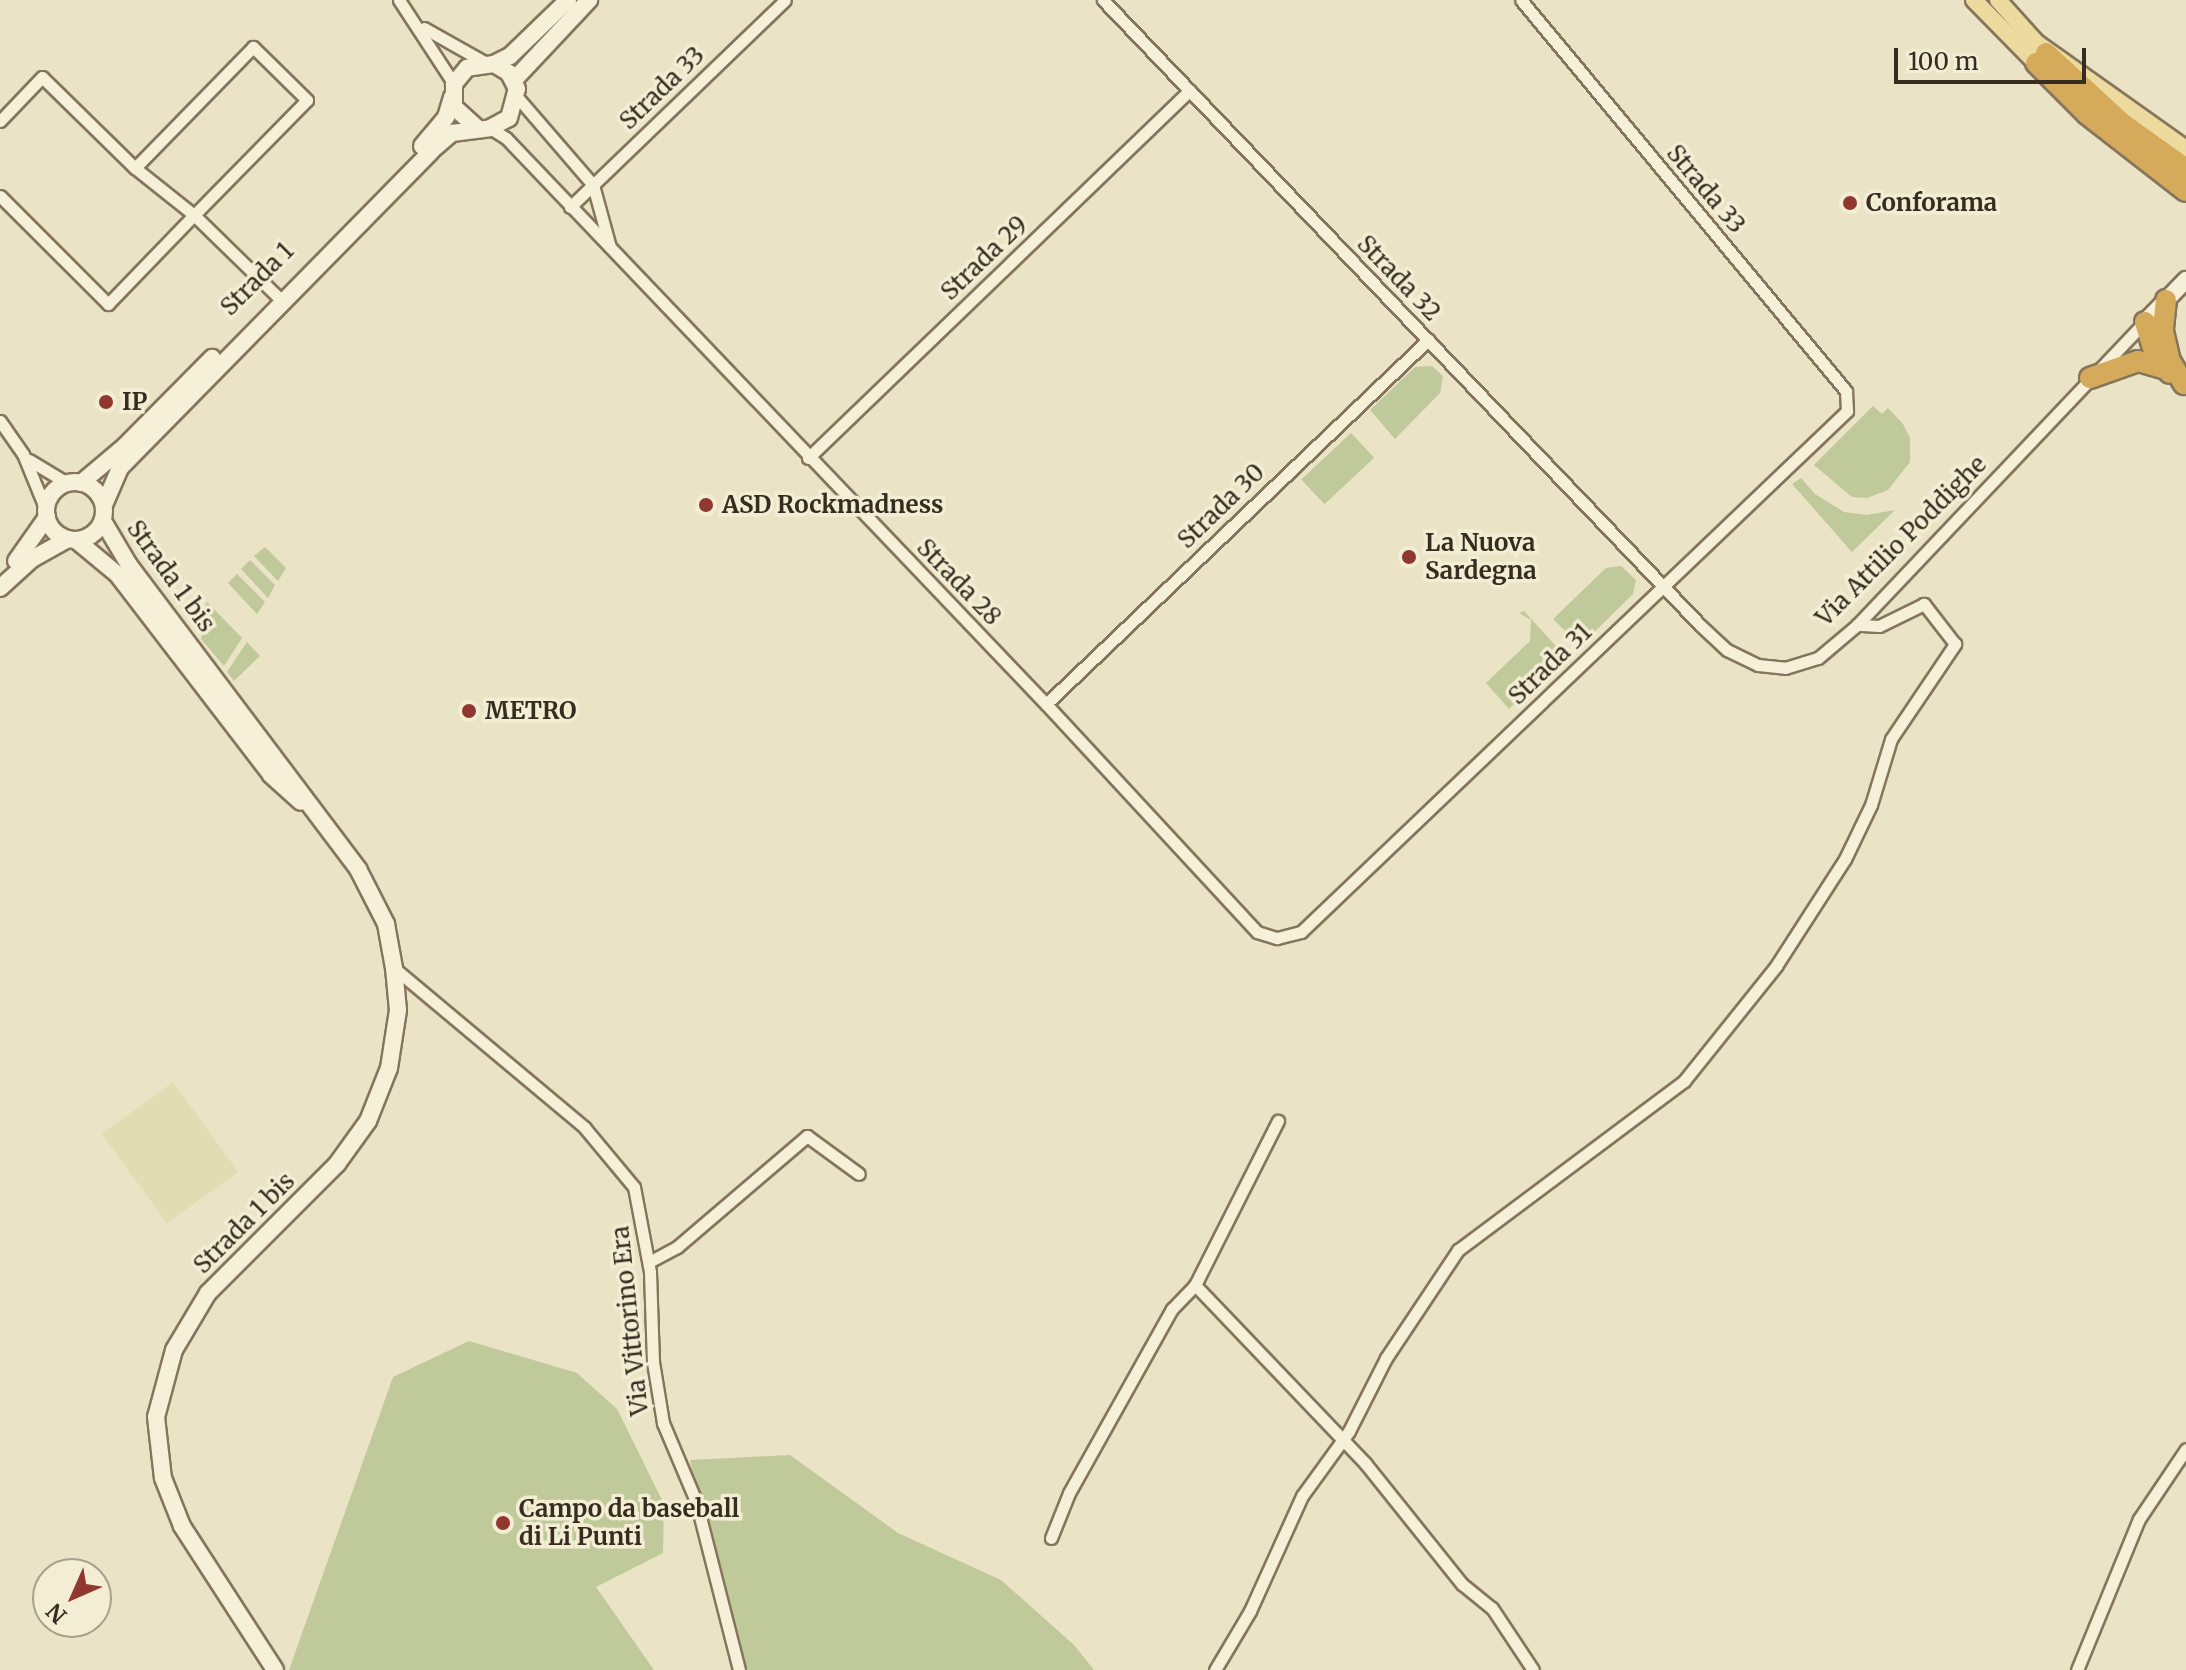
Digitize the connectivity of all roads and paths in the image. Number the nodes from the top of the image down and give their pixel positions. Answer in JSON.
{"nodes":[{"id":1,"x":399,"y":0,"type":"edge"},
{"id":2,"x":568,"y":0,"type":"edge"},
{"id":3,"x":589,"y":0,"type":"edge"},
{"id":4,"x":785,"y":0,"type":"edge"},
{"id":5,"x":1103,"y":0,"type":"edge"},
{"id":6,"x":1521,"y":0,"type":"edge"},
{"id":7,"x":1974,"y":0,"type":"edge"},
{"id":8,"x":1998,"y":0,"type":"edge"},
{"id":9,"x":420,"y":26,"type":"junction"},
{"id":10,"x":2039,"y":52,"type":"junction"},
{"id":11,"x":490,"y":63,"type":"junction"},
{"id":12,"x":514,"y":80,"type":"junction"},
{"id":13,"x":453,"y":90,"type":"junction"},
{"id":14,"x":1190,"y":90,"type":"junction"},
{"id":15,"x":518,"y":98,"type":"junction"},
{"id":16,"x":0,"y":121,"type":"edge"},
{"id":17,"x":483,"y":128,"type":"junction"},
{"id":18,"x":2186,"y":149,"type":"edge"},
{"id":19,"x":135,"y":168,"type":"junction"},
{"id":20,"x":2186,"y":169,"type":"edge"},
{"id":21,"x":593,"y":185,"type":"junction"},
{"id":22,"x":2186,"y":191,"type":"edge"},
{"id":23,"x":0,"y":196,"type":"edge"},
{"id":24,"x":570,"y":207,"type":"junction"},
{"id":25,"x":194,"y":215,"type":"junction"},
{"id":26,"x":611,"y":251,"type":"junction"},
{"id":27,"x":2186,"y":280,"type":"edge"},
{"id":28,"x":279,"y":298,"type":"junction"},
{"id":29,"x":2166,"y":300,"type":"junction"},
{"id":30,"x":2145,"y":322,"type":"junction"},
{"id":31,"x":1428,"y":340,"type":"junction"},
{"id":32,"x":2162,"y":368,"type":"junction"},
{"id":33,"x":2090,"y":378,"type":"junction"},
{"id":34,"x":2185,"y":384,"type":"edge"},
{"id":35,"x":1847,"y":411,"type":"joint"},
{"id":36,"x":0,"y":421,"type":"edge"},
{"id":37,"x":23,"y":454,"type":"junction"},
{"id":38,"x":808,"y":458,"type":"junction"},
{"id":39,"x":74,"y":483,"type":"junction"},
{"id":40,"x":103,"y":513,"type":"junction"},
{"id":41,"x":47,"y":514,"type":"junction"},
{"id":42,"x":72,"y":539,"type":"junction"},
{"id":43,"x":0,"y":575,"type":"edge"},
{"id":44,"x":1663,"y":587,"type":"junction"},
{"id":45,"x":0,"y":588,"type":"edge"},
{"id":46,"x":1857,"y":625,"type":"junction"},
{"id":47,"x":1046,"y":704,"type":"junction"},
{"id":48,"x":315,"y":813,"type":"junction"},
{"id":49,"x":1277,"y":938,"type":"joint"},
{"id":50,"x":394,"y":968,"type":"junction"},
{"id":51,"x":1278,"y":1121,"type":"dead end"},
{"id":52,"x":859,"y":1174,"type":"dead end"},
{"id":53,"x":649,"y":1262,"type":"junction"},
{"id":54,"x":1195,"y":1285,"type":"junction"},
{"id":55,"x":1340,"y":1443,"type":"junction"},
{"id":56,"x":2186,"y":1449,"type":"edge"},
{"id":57,"x":1051,"y":1538,"type":"dead end"},
{"id":58,"x":275,"y":1670,"type":"edge"},
{"id":59,"x":739,"y":1670,"type":"edge"},
{"id":60,"x":1215,"y":1670,"type":"edge"},
{"id":61,"x":1533,"y":1670,"type":"edge"},
{"id":62,"x":2077,"y":1670,"type":"edge"}],
"edges":[{"from":1,"to":9,"type":"street"},
{"from":2,"to":11,"type":"street"},
{"from":3,"to":12,"type":"street"},
{"from":4,"to":21,"type":"street","name":"Strada 33"},
{"from":5,"to":14,"type":"street","name":"Strada 32"},
{"from":6,"to":35,"type":"street","name":"Strada 33"},
{"from":7,"to":10,"type":"main road"},
{"from":8,"to":10,"type":"main road"},
{"from":9,"to":11,"type":"street"},
{"from":9,"to":13,"type":"street"},
{"from":10,"to":18,"type":"main road"},
{"from":10,"to":20,"type":"highway"},
{"from":10,"to":22,"type":"highway"},
{"from":11,"to":12,"type":"street"},
{"from":11,"to":13,"type":"street"},
{"from":12,"to":15,"type":"street"},
{"from":13,"to":17,"type":"street"},
{"from":13,"to":28,"type":"street","name":"Strada 1"},
{"from":14,"to":31,"type":"street","name":"Strada 32"},
{"from":14,"to":38,"type":"street","name":"Strada 29"},
{"from":15,"to":17,"type":"street"},
{"from":15,"to":21,"type":"street","name":"Strada 28"},
{"from":16,"to":19,"type":"street"},
{"from":17,"to":24,"type":"street","name":"Strada 28"},
{"from":17,"to":28,"type":"street","name":"Strada 1"},
{"from":19,"to":25,"type":"street"},
{"from":19,"to":25,"type":"street"},
{"from":21,"to":24,"type":"street","name":"Strada 33"},
{"from":21,"to":26,"type":"street","name":"Strada 28"},
{"from":23,"to":25,"type":"street"},
{"from":24,"to":26,"type":"street","name":"Strada 28"},
{"from":25,"to":28,"type":"street"},
{"from":26,"to":38,"type":"street","name":"Strada 28"},
{"from":27,"to":29,"type":"street"},
{"from":28,"to":39,"type":"street","name":"Strada 1"},
{"from":28,"to":40,"type":"street","name":"Strada 1"},
{"from":29,"to":30,"type":"street"},
{"from":29,"to":34,"type":"highway"},
{"from":30,"to":32,"type":"highway"},
{"from":30,"to":33,"type":"street","name":"Via Attilio Poddighe"},
{"from":31,"to":44,"type":"street","name":"Strada 32"},
{"from":31,"to":47,"type":"street","name":"Strada 30"},
{"from":32,"to":33,"type":"highway"},
{"from":32,"to":34,"type":"highway"},
{"from":33,"to":46,"type":"street","name":"Via Attilio Poddighe"},
{"from":35,"to":44,"type":"street","name":"Strada 31"},
{"from":36,"to":37,"type":"street"},
{"from":37,"to":39,"type":"street"},
{"from":37,"to":41,"type":"street"},
{"from":38,"to":47,"type":"street","name":"Strada 28"},
{"from":39,"to":40,"type":"street"},
{"from":39,"to":41,"type":"street"},
{"from":40,"to":42,"type":"street"},
{"from":40,"to":48,"type":"street","name":"Strada 1 bis"},
{"from":41,"to":42,"type":"street"},
{"from":41,"to":43,"type":"street"},
{"from":42,"to":45,"type":"street"},
{"from":42,"to":48,"type":"street","name":"Strada 1 bis"},
{"from":44,"to":46,"type":"street","name":"Via Attilio Poddighe"},
{"from":44,"to":49,"type":"street","name":"Strada 31"},
{"from":46,"to":55,"type":"street"},
{"from":47,"to":49,"type":"street","name":"Strada 28"},
{"from":48,"to":50,"type":"street","name":"Strada 1 bis"},
{"from":50,"to":53,"type":"street","name":"Via Vittorino Era"},
{"from":50,"to":58,"type":"street","name":"Strada 1 bis"},
{"from":51,"to":54,"type":"street"},
{"from":52,"to":53,"type":"street"},
{"from":53,"to":59,"type":"street","name":"Via Vittorino Era"},
{"from":54,"to":55,"type":"street"},
{"from":54,"to":57,"type":"street"},
{"from":55,"to":60,"type":"street"},
{"from":55,"to":61,"type":"street"},
{"from":56,"to":62,"type":"street"}]}
